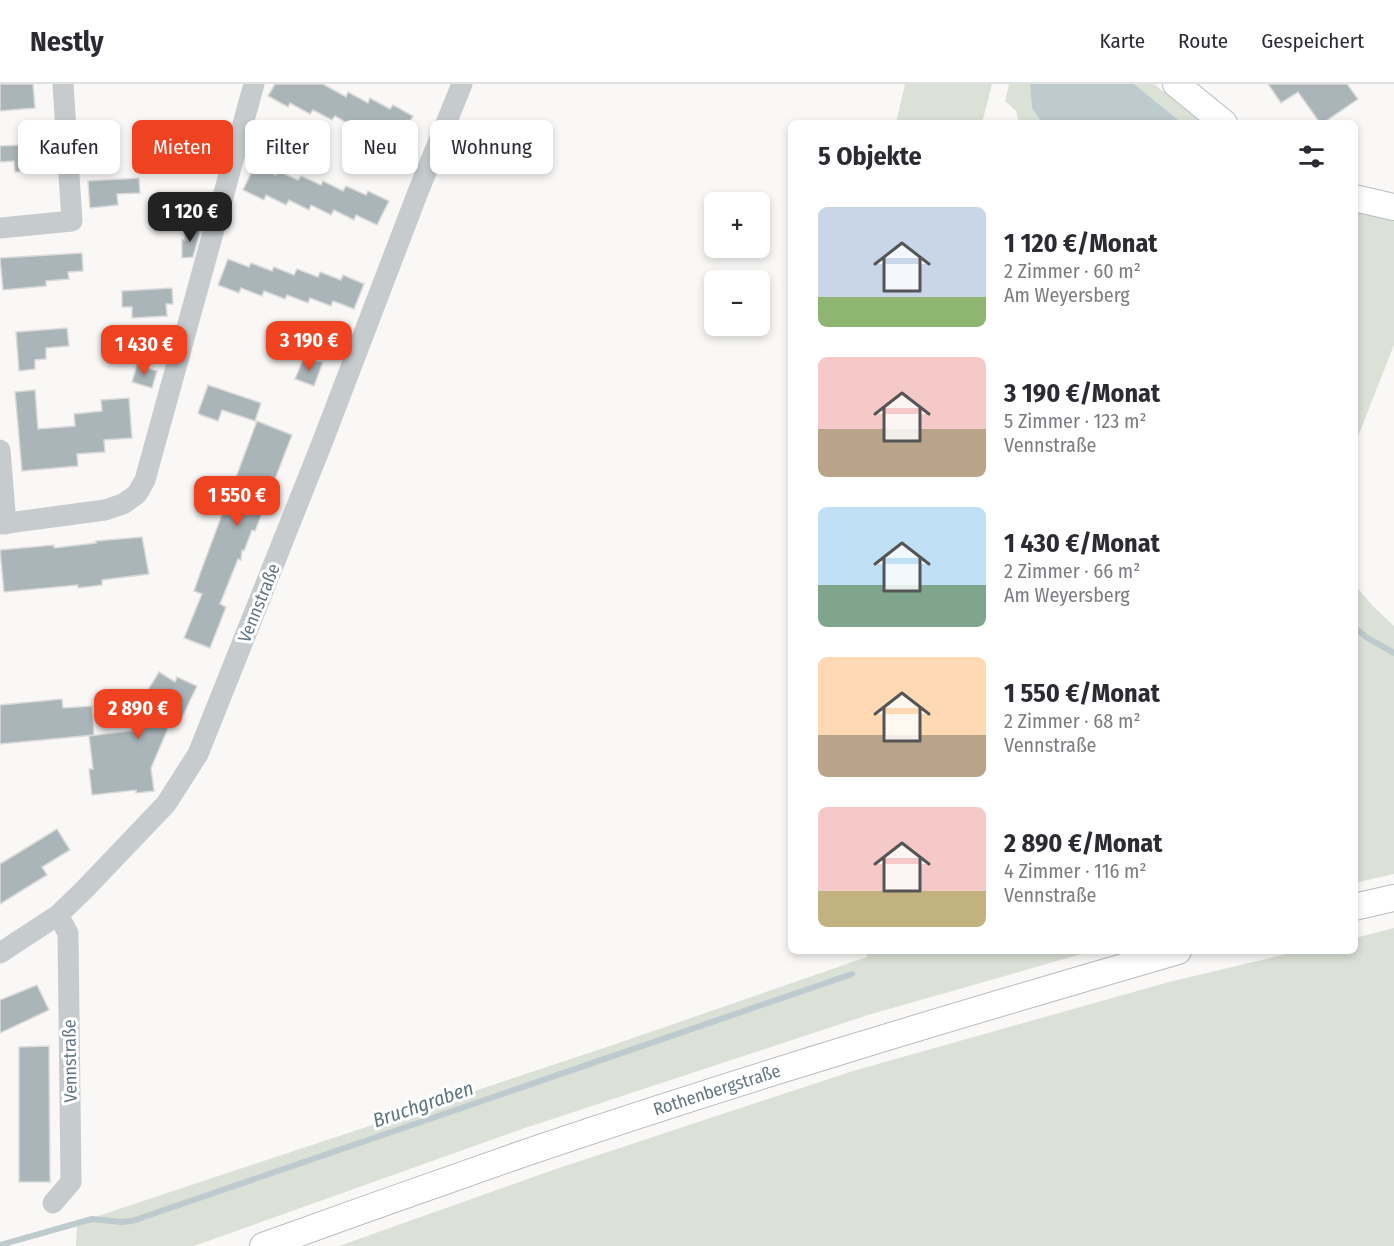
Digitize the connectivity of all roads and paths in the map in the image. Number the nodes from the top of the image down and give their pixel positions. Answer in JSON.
{"nodes":[{"id":1,"x":63,"y":84,"type":"edge"},
{"id":2,"x":255,"y":84,"type":"edge"},
{"id":3,"x":462,"y":84,"type":"edge"},
{"id":4,"x":1176,"y":84,"type":"edge"},
{"id":5,"x":1220,"y":120,"type":"edge"},
{"id":6,"x":1358,"y":199,"type":"edge"},
{"id":7,"x":1394,"y":207,"type":"edge"},
{"id":8,"x":0,"y":228,"type":"edge"},
{"id":9,"x":0,"y":450,"type":"edge"},
{"id":10,"x":3,"y":524,"type":"edge"},
{"id":11,"x":1394,"y":898,"type":"edge"},
{"id":12,"x":1358,"y":906,"type":"edge"},
{"id":13,"x":58,"y":915,"type":"junction"},
{"id":14,"x":0,"y":952,"type":"edge"},
{"id":15,"x":1168,"y":954,"type":"edge"},
{"id":16,"x":52,"y":1203,"type":"dead end"},
{"id":17,"x":263,"y":1246,"type":"edge"}],
"edges":[{"from":1,"to":8,"type":"street"},
{"from":2,"to":10,"type":"street"},
{"from":3,"to":13,"type":"street","name":"Vennstraße"},
{"from":4,"to":5,"type":"main road"},
{"from":6,"to":7,"type":"main road"},
{"from":9,"to":10,"type":"street"},
{"from":11,"to":12,"type":"main road"},
{"from":13,"to":14,"type":"street","name":"Vennstraße"},
{"from":13,"to":16,"type":"street","name":"Vennstraße"},
{"from":15,"to":17,"type":"main road","name":"Rothenbergstraße"}]}
